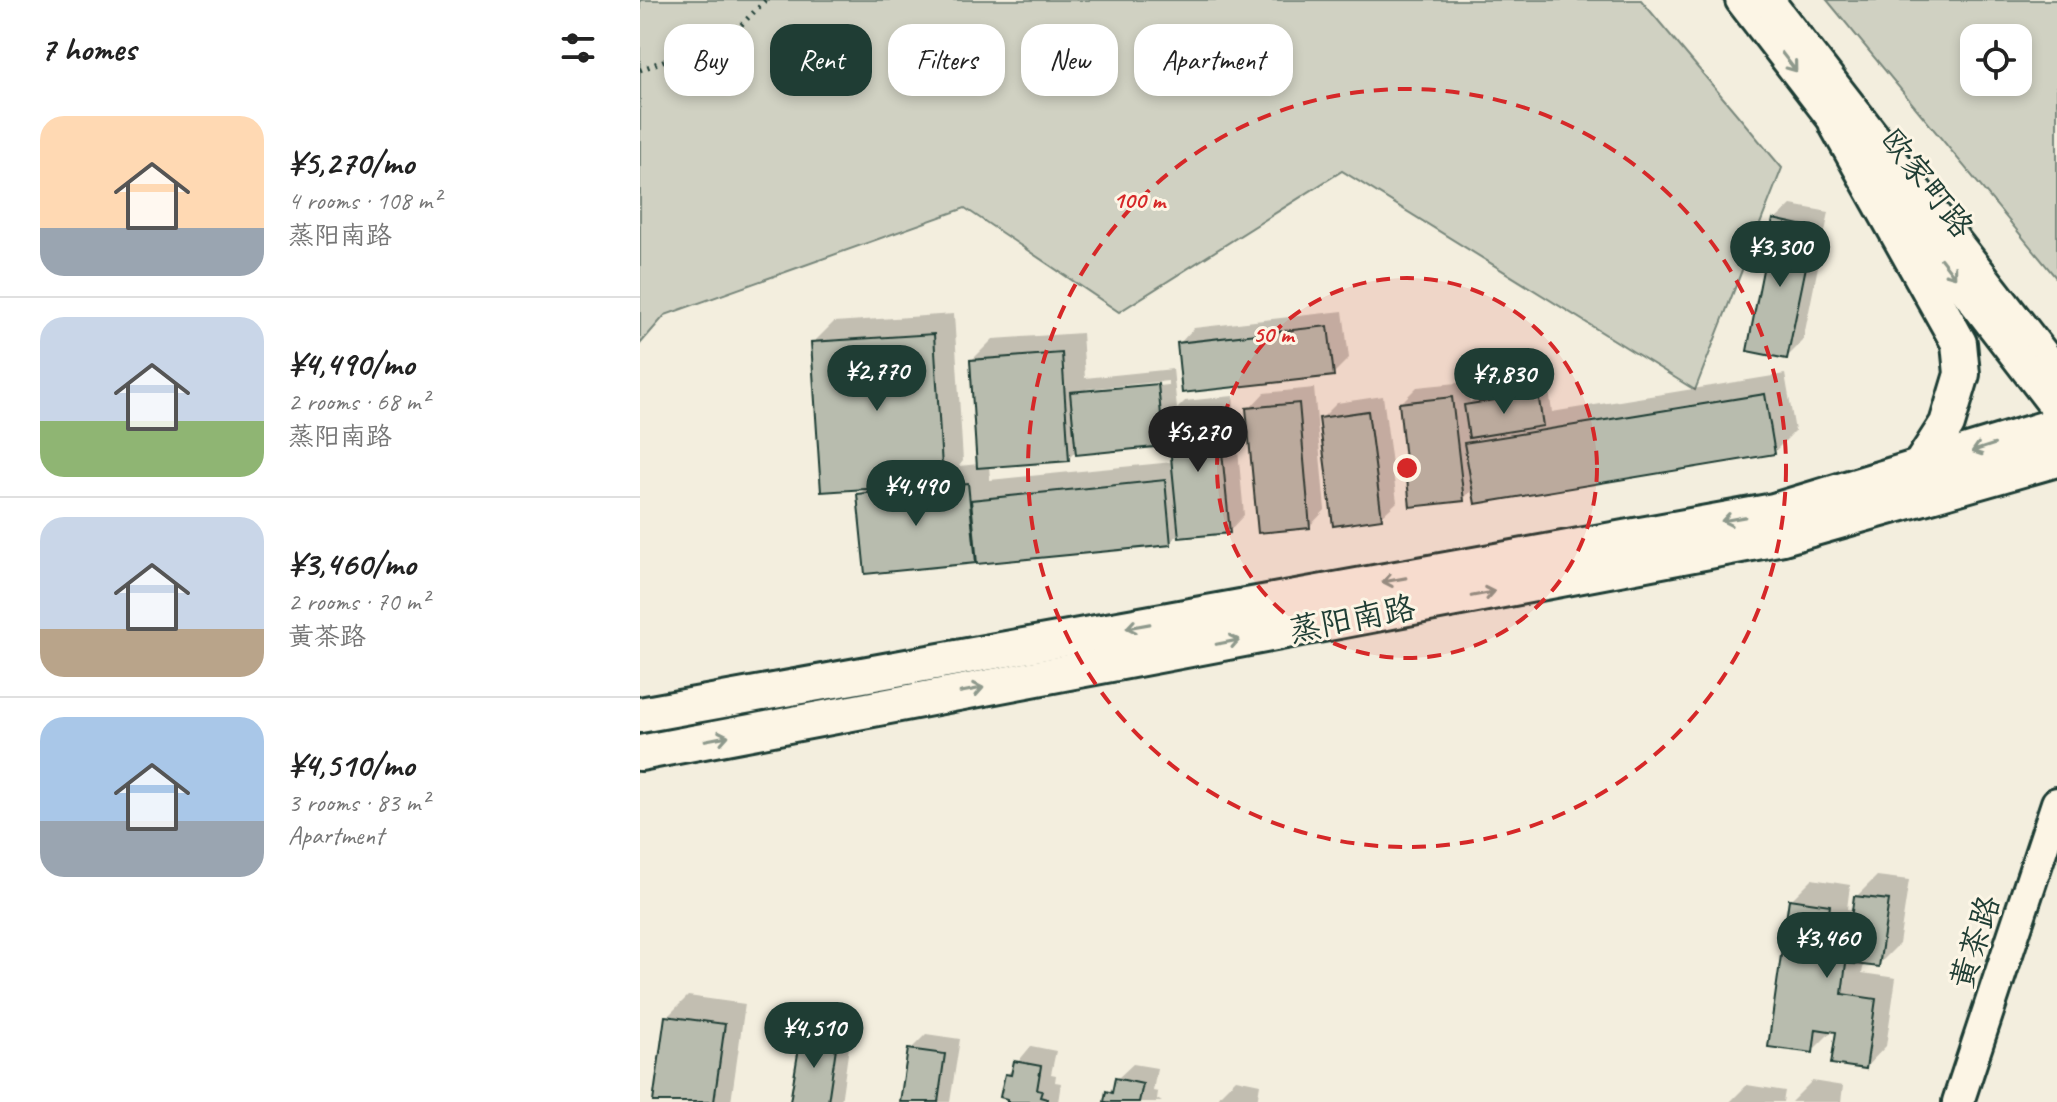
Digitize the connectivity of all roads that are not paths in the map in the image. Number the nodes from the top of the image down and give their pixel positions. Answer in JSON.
{"nodes":[{"id":1,"x":1741,"y":0,"type":"edge"},
{"id":2,"x":1768,"y":0,"type":"edge"},
{"id":3,"x":1837,"y":125,"type":"junction"},
{"id":4,"x":2057,"y":372,"type":"edge"},
{"id":5,"x":2057,"y":409,"type":"edge"},
{"id":6,"x":2057,"y":425,"type":"edge"},
{"id":7,"x":2057,"y":459,"type":"edge"},
{"id":8,"x":1918,"y":469,"type":"junction"},
{"id":9,"x":640,"y":715,"type":"edge"},
{"id":10,"x":640,"y":753,"type":"edge"},
{"id":11,"x":2057,"y":803,"type":"edge"},
{"id":12,"x":1958,"y":1102,"type":"edge"}],
"edges":[{"from":1,"to":3,"type":"main road","name":"欧家町路","one_way":true},
{"from":2,"to":4,"type":"main road","name":"欧家町路"},
{"from":3,"to":5,"type":"main road","name":"欧家町路","one_way":true},
{"from":3,"to":8,"type":"main road"},
{"from":6,"to":8,"type":"main road","name":"蒸阳南路","one_way":true},
{"from":10,"to":7,"type":"main road","name":"蒸阳南路","one_way":true},
{"from":8,"to":9,"type":"main road","name":"蒸阳南路","one_way":true},
{"from":11,"to":12,"type":"main road","name":"黄茶路"}]}
